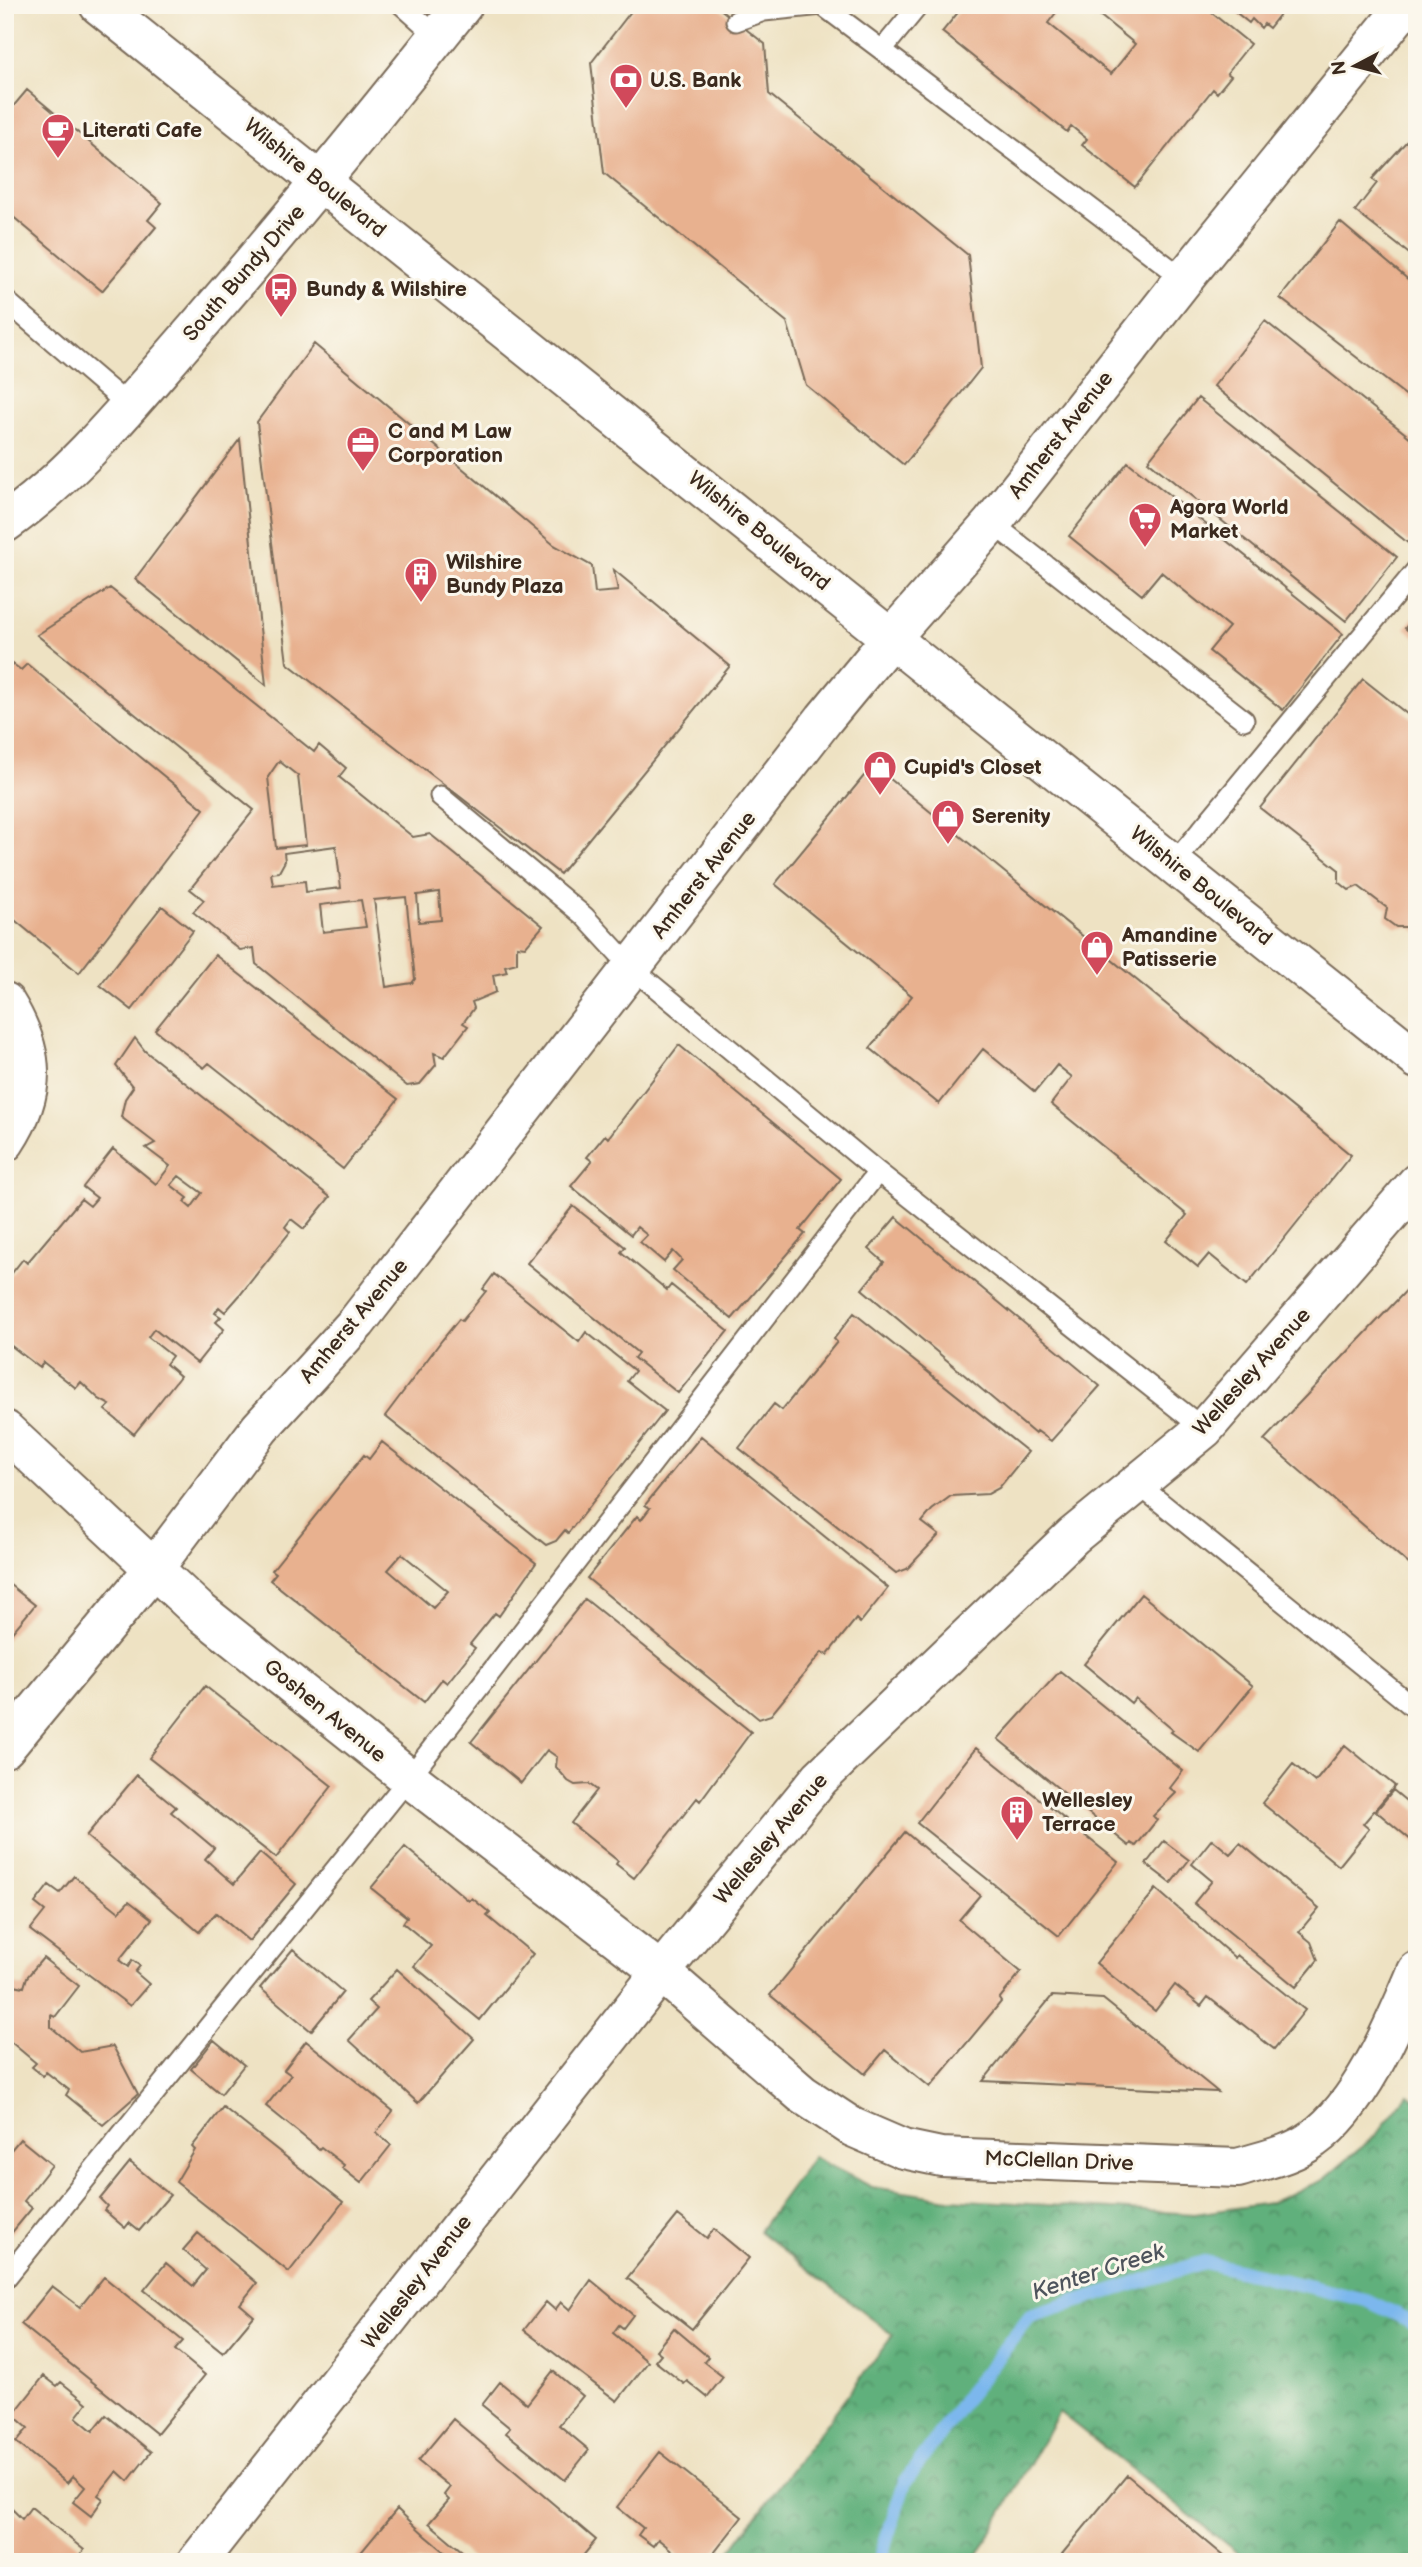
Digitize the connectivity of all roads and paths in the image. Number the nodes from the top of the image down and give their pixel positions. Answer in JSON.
{"nodes":[{"id":1,"x":99,"y":5,"type":"edge"},
{"id":2,"x":402,"y":5,"type":"edge"},
{"id":3,"x":463,"y":5,"type":"edge"},
{"id":4,"x":822,"y":5,"type":"edge"},
{"id":5,"x":919,"y":5,"type":"edge"},
{"id":6,"x":1406,"y":5,"type":"edge"},
{"id":7,"x":739,"y":13,"type":"edge"},
{"id":8,"x":438,"y":37,"type":"junction"},
{"id":9,"x":882,"y":50,"type":"junction"},
{"id":10,"x":322,"y":183,"type":"junction"},
{"id":11,"x":1184,"y":279,"type":"junction"},
{"id":12,"x":5,"y":300,"type":"edge"},
{"id":13,"x":129,"y":406,"type":"junction"},
{"id":14,"x":5,"y":523,"type":"edge"},
{"id":15,"x":992,"y":523,"type":"junction"},
{"id":16,"x":1417,"y":569,"type":"edge"},
{"id":17,"x":891,"y":638,"type":"junction"},
{"id":18,"x":1244,"y":720,"type":"dead end"},
{"id":19,"x":440,"y":796,"type":"dead end"},
{"id":20,"x":1173,"y":864,"type":"junction"},
{"id":21,"x":632,"y":968,"type":"junction"},
{"id":22,"x":5,"y":1002,"type":"edge"},
{"id":23,"x":1417,"y":1059,"type":"edge"},
{"id":24,"x":5,"y":1142,"type":"edge"},
{"id":25,"x":878,"y":1172,"type":"junction"},
{"id":26,"x":1417,"y":1183,"type":"edge"},
{"id":27,"x":1204,"y":1429,"type":"junction"},
{"id":28,"x":5,"y":1430,"type":"edge"},
{"id":29,"x":1139,"y":1485,"type":"junction"},
{"id":30,"x":155,"y":1567,"type":"junction"},
{"id":31,"x":1417,"y":1710,"type":"edge"},
{"id":32,"x":5,"y":1748,"type":"edge"},
{"id":33,"x":409,"y":1778,"type":"junction"},
{"id":34,"x":1417,"y":1971,"type":"edge"},
{"id":35,"x":661,"y":1972,"type":"junction"},
{"id":36,"x":5,"y":2279,"type":"edge"},
{"id":37,"x":197,"y":2562,"type":"edge"}],
"edges":[{"from":1,"to":10,"type":"street","name":"Wilshire Boulevard"},
{"from":2,"to":8,"type":"lane"},
{"from":3,"to":8,"type":"street","name":"South Bundy Drive"},
{"from":4,"to":7,"type":"lane"},
{"from":4,"to":9,"type":"lane"},
{"from":5,"to":9,"type":"lane"},
{"from":6,"to":11,"type":"street","name":"Amherst Avenue"},
{"from":8,"to":10,"type":"street","name":"South Bundy Drive"},
{"from":9,"to":11,"type":"lane"},
{"from":10,"to":13,"type":"street","name":"South Bundy Drive"},
{"from":10,"to":17,"type":"street","name":"Wilshire Boulevard"},
{"from":11,"to":15,"type":"street","name":"Amherst Avenue"},
{"from":12,"to":13,"type":"lane"},
{"from":13,"to":14,"type":"street","name":"South Bundy Drive"},
{"from":15,"to":17,"type":"street","name":"Amherst Avenue"},
{"from":15,"to":18,"type":"lane"},
{"from":16,"to":20,"type":"lane"},
{"from":17,"to":20,"type":"street","name":"Wilshire Boulevard"},
{"from":17,"to":21,"type":"street","name":"Amherst Avenue"},
{"from":19,"to":21,"type":"lane"},
{"from":20,"to":23,"type":"street","name":"Wilshire Boulevard"},
{"from":21,"to":25,"type":"lane"},
{"from":21,"to":30,"type":"street","name":"Amherst Avenue"},
{"from":22,"to":24,"type":"street"},
{"from":25,"to":27,"type":"lane"},
{"from":25,"to":33,"type":"lane"},
{"from":26,"to":27,"type":"street","name":"Wellesley Avenue"},
{"from":27,"to":29,"type":"street","name":"Wellesley Avenue"},
{"from":28,"to":30,"type":"street","name":"Goshen Avenue"},
{"from":29,"to":31,"type":"lane"},
{"from":29,"to":35,"type":"street","name":"Wellesley Avenue"},
{"from":30,"to":32,"type":"street","name":"Amherst Avenue"},
{"from":30,"to":33,"type":"street","name":"Goshen Avenue"},
{"from":33,"to":35,"type":"street","name":"Goshen Avenue"},
{"from":33,"to":36,"type":"lane"},
{"from":34,"to":35,"type":"street","name":"McClellan Drive"},
{"from":35,"to":37,"type":"street","name":"Wellesley Avenue"}]}
